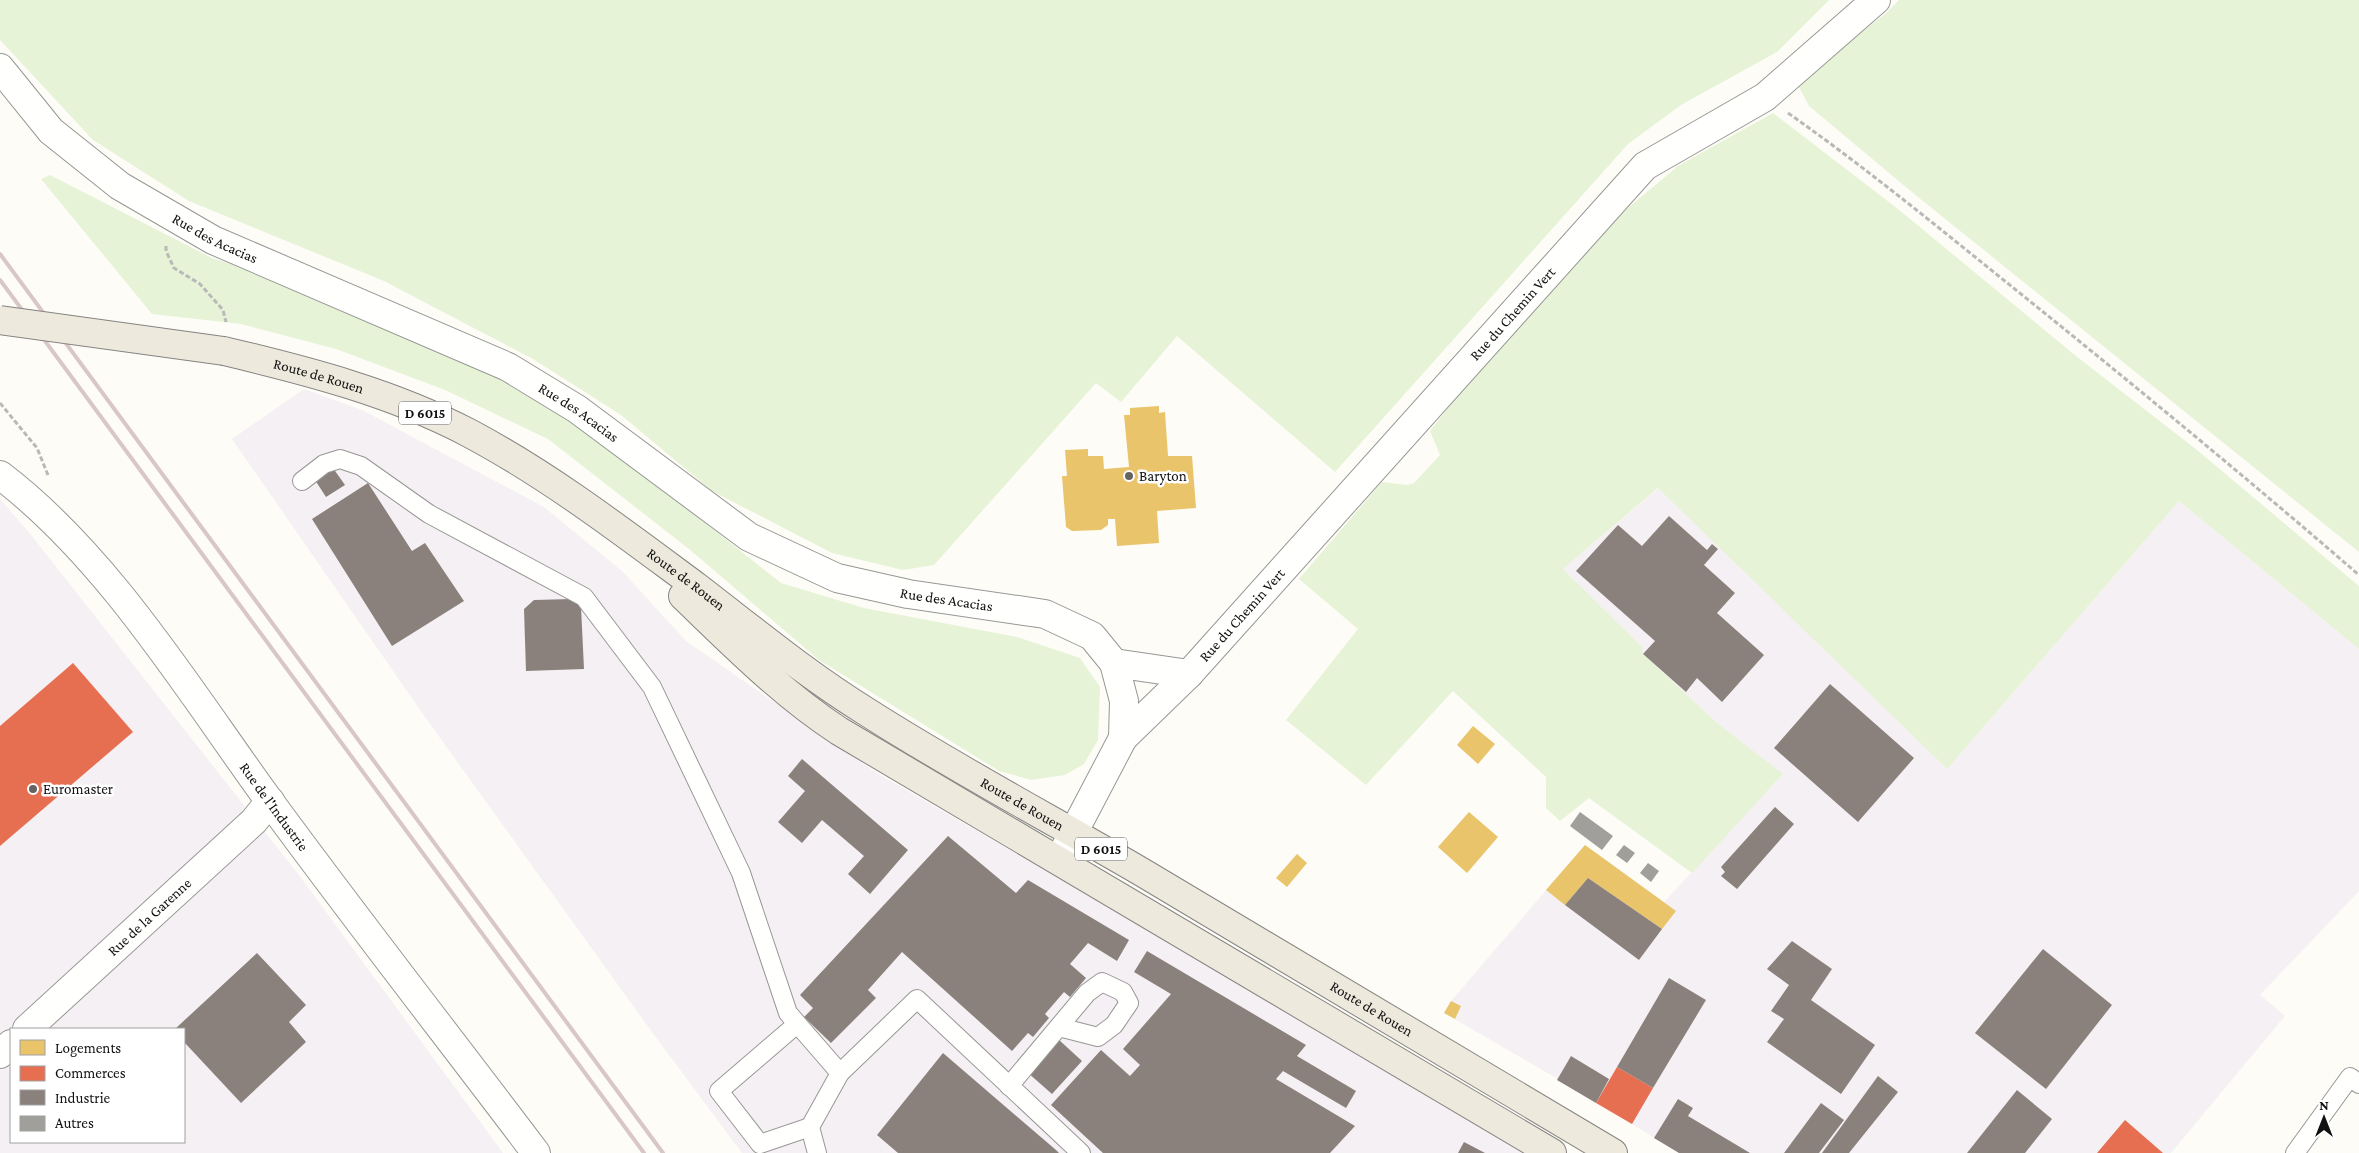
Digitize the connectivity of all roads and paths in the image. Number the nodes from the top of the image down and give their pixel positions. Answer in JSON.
{"nodes":[{"id":1,"x":1876,"y":0,"type":"edge"},
{"id":2,"x":0,"y":68,"type":"edge"},
{"id":3,"x":1765,"y":97,"type":"junction"},
{"id":4,"x":174,"y":268,"type":"dead end"},
{"id":5,"x":0,"y":320,"type":"edge"},
{"id":6,"x":226,"y":340,"type":"junction"},
{"id":7,"x":0,"y":475,"type":"edge"},
{"id":8,"x":302,"y":481,"type":"dead end"},
{"id":9,"x":604,"y":520,"type":"junction"},
{"id":10,"x":2359,"y":575,"type":"edge"},
{"id":11,"x":1114,"y":663,"type":"junction"},
{"id":12,"x":1189,"y":674,"type":"junction"},
{"id":13,"x":1123,"y":738,"type":"junction"},
{"id":14,"x":270,"y":801,"type":"junction"},
{"id":15,"x":1073,"y":833,"type":"junction"},
{"id":16,"x":1059,"y":860,"type":"junction"},
{"id":17,"x":1340,"y":990,"type":"junction"},
{"id":18,"x":1322,"y":1016,"type":"junction"},
{"id":19,"x":797,"y":1024,"type":"junction"},
{"id":20,"x":1059,"y":1027,"type":"dead end"},
{"id":21,"x":28,"y":1028,"type":"edge"},
{"id":22,"x":10,"y":1045,"type":"edge"},
{"id":23,"x":0,"y":1054,"type":"edge"},
{"id":24,"x":840,"y":1073,"type":"junction"},
{"id":25,"x":2359,"y":1084,"type":"edge"},
{"id":26,"x":1009,"y":1086,"type":"junction"},
{"id":27,"x":1554,"y":1118,"type":"junction"},
{"id":28,"x":810,"y":1127,"type":"junction"},
{"id":29,"x":1539,"y":1150,"type":"edge"},
{"id":30,"x":536,"y":1153,"type":"edge"},
{"id":31,"x":817,"y":1153,"type":"edge"},
{"id":32,"x":1081,"y":1153,"type":"edge"},
{"id":33,"x":1613,"y":1153,"type":"edge"},
{"id":34,"x":2295,"y":1153,"type":"edge"}],
"edges":[{"from":1,"to":3,"type":"street","name":"Rue du Chemin Vert"},
{"from":2,"to":11,"type":"street","name":"Rue des Acacias"},
{"from":3,"to":10,"type":"path"},
{"from":3,"to":12,"type":"street","name":"Rue du Chemin Vert"},
{"from":4,"to":6,"type":"path"},
{"from":5,"to":6,"type":"main road","name":"Route de Rouen","number":"D 6015","bridge":true},
{"from":6,"to":9,"type":"main road","name":"Route de Rouen","number":"D 6015"},
{"from":7,"to":14,"type":"street","name":"Rue de l'Industrie"},
{"from":8,"to":19,"type":"lane"},
{"from":9,"to":15,"type":"main road","name":"Route de Rouen","number":"D 6015"},
{"from":9,"to":16,"type":"main road","name":"Route de Rouen","number":"D 6015"},
{"from":11,"to":12,"type":"street","name":"Rue du Chemin Vert"},
{"from":11,"to":13,"type":"street","name":"Rue des Acacias"},
{"from":12,"to":13,"type":"street","name":"Rue du Chemin Vert"},
{"from":13,"to":15,"type":"street","name":"Rue du Chemin Vert"},
{"from":14,"to":21,"type":"street","name":"Rue de la Garenne"},
{"from":14,"to":30,"type":"street","name":"Rue de l'Industrie"},
{"from":15,"to":16,"type":"street","name":"Rue du Chemin Vert"},
{"from":15,"to":17,"type":"main road","name":"Route de Rouen","number":"D 6015"},
{"from":16,"to":18,"type":"main road","name":"Route de Rouen","number":"D 6015"},
{"from":17,"to":18,"type":"lane"},
{"from":17,"to":27,"type":"main road","name":"Route de Rouen","number":"D 6015"},
{"from":18,"to":29,"type":"main road","name":"Route de Rouen","number":"D 6015"},
{"from":19,"to":24,"type":"lane"},
{"from":19,"to":28,"type":"lane"},
{"from":20,"to":26,"type":"lane"},
{"from":22,"to":23,"type":"street"},
{"from":24,"to":26,"type":"lane"},
{"from":24,"to":28,"type":"lane"},
{"from":25,"to":34,"type":"lane"},
{"from":26,"to":32,"type":"lane"},
{"from":27,"to":29,"type":"lane"},
{"from":27,"to":33,"type":"main road","name":"Route de Rouen","number":"D 6015"},
{"from":28,"to":31,"type":"lane"}]}
